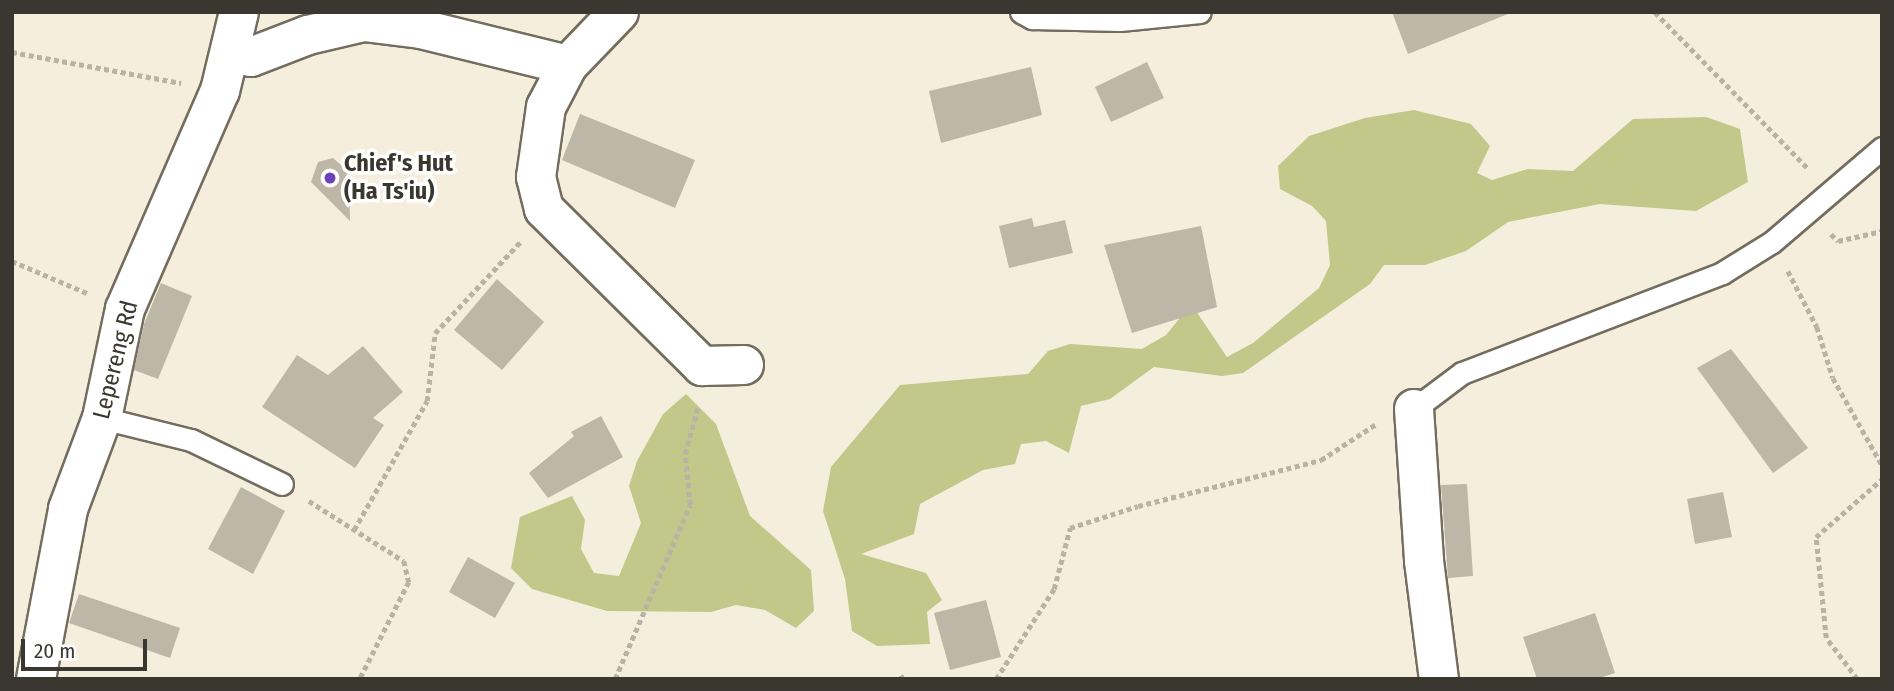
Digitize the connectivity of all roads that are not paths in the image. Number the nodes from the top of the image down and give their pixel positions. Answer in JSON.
{"nodes":[{"id":1,"x":239,"y":12,"type":"edge"},
{"id":2,"x":619,"y":12,"type":"edge"},
{"id":3,"x":1020,"y":12,"type":"edge"},
{"id":4,"x":1200,"y":12,"type":"edge"},
{"id":5,"x":230,"y":53,"type":"junction"},
{"id":6,"x":568,"y":65,"type":"junction"},
{"id":7,"x":1882,"y":148,"type":"edge"},
{"id":8,"x":744,"y":365,"type":"dead end"},
{"id":9,"x":1414,"y":409,"type":"joint"},
{"id":10,"x":102,"y":418,"type":"junction"},
{"id":11,"x":282,"y":484,"type":"road end"},
{"id":12,"x":36,"y":679,"type":"edge"},
{"id":13,"x":1439,"y":679,"type":"edge"}],
"edges":[{"from":1,"to":5,"type":"street","name":"Lepereng Rd"},
{"from":2,"to":6,"type":"street"},
{"from":3,"to":4,"type":"lane"},
{"from":5,"to":6,"type":"street"},
{"from":5,"to":10,"type":"street","name":"Lepereng Rd"},
{"from":6,"to":8,"type":"street"},
{"from":7,"to":9,"type":"lane"},
{"from":9,"to":13,"type":"street"},
{"from":10,"to":11,"type":"lane"},
{"from":10,"to":12,"type":"street","name":"Lepereng Rd"}]}
